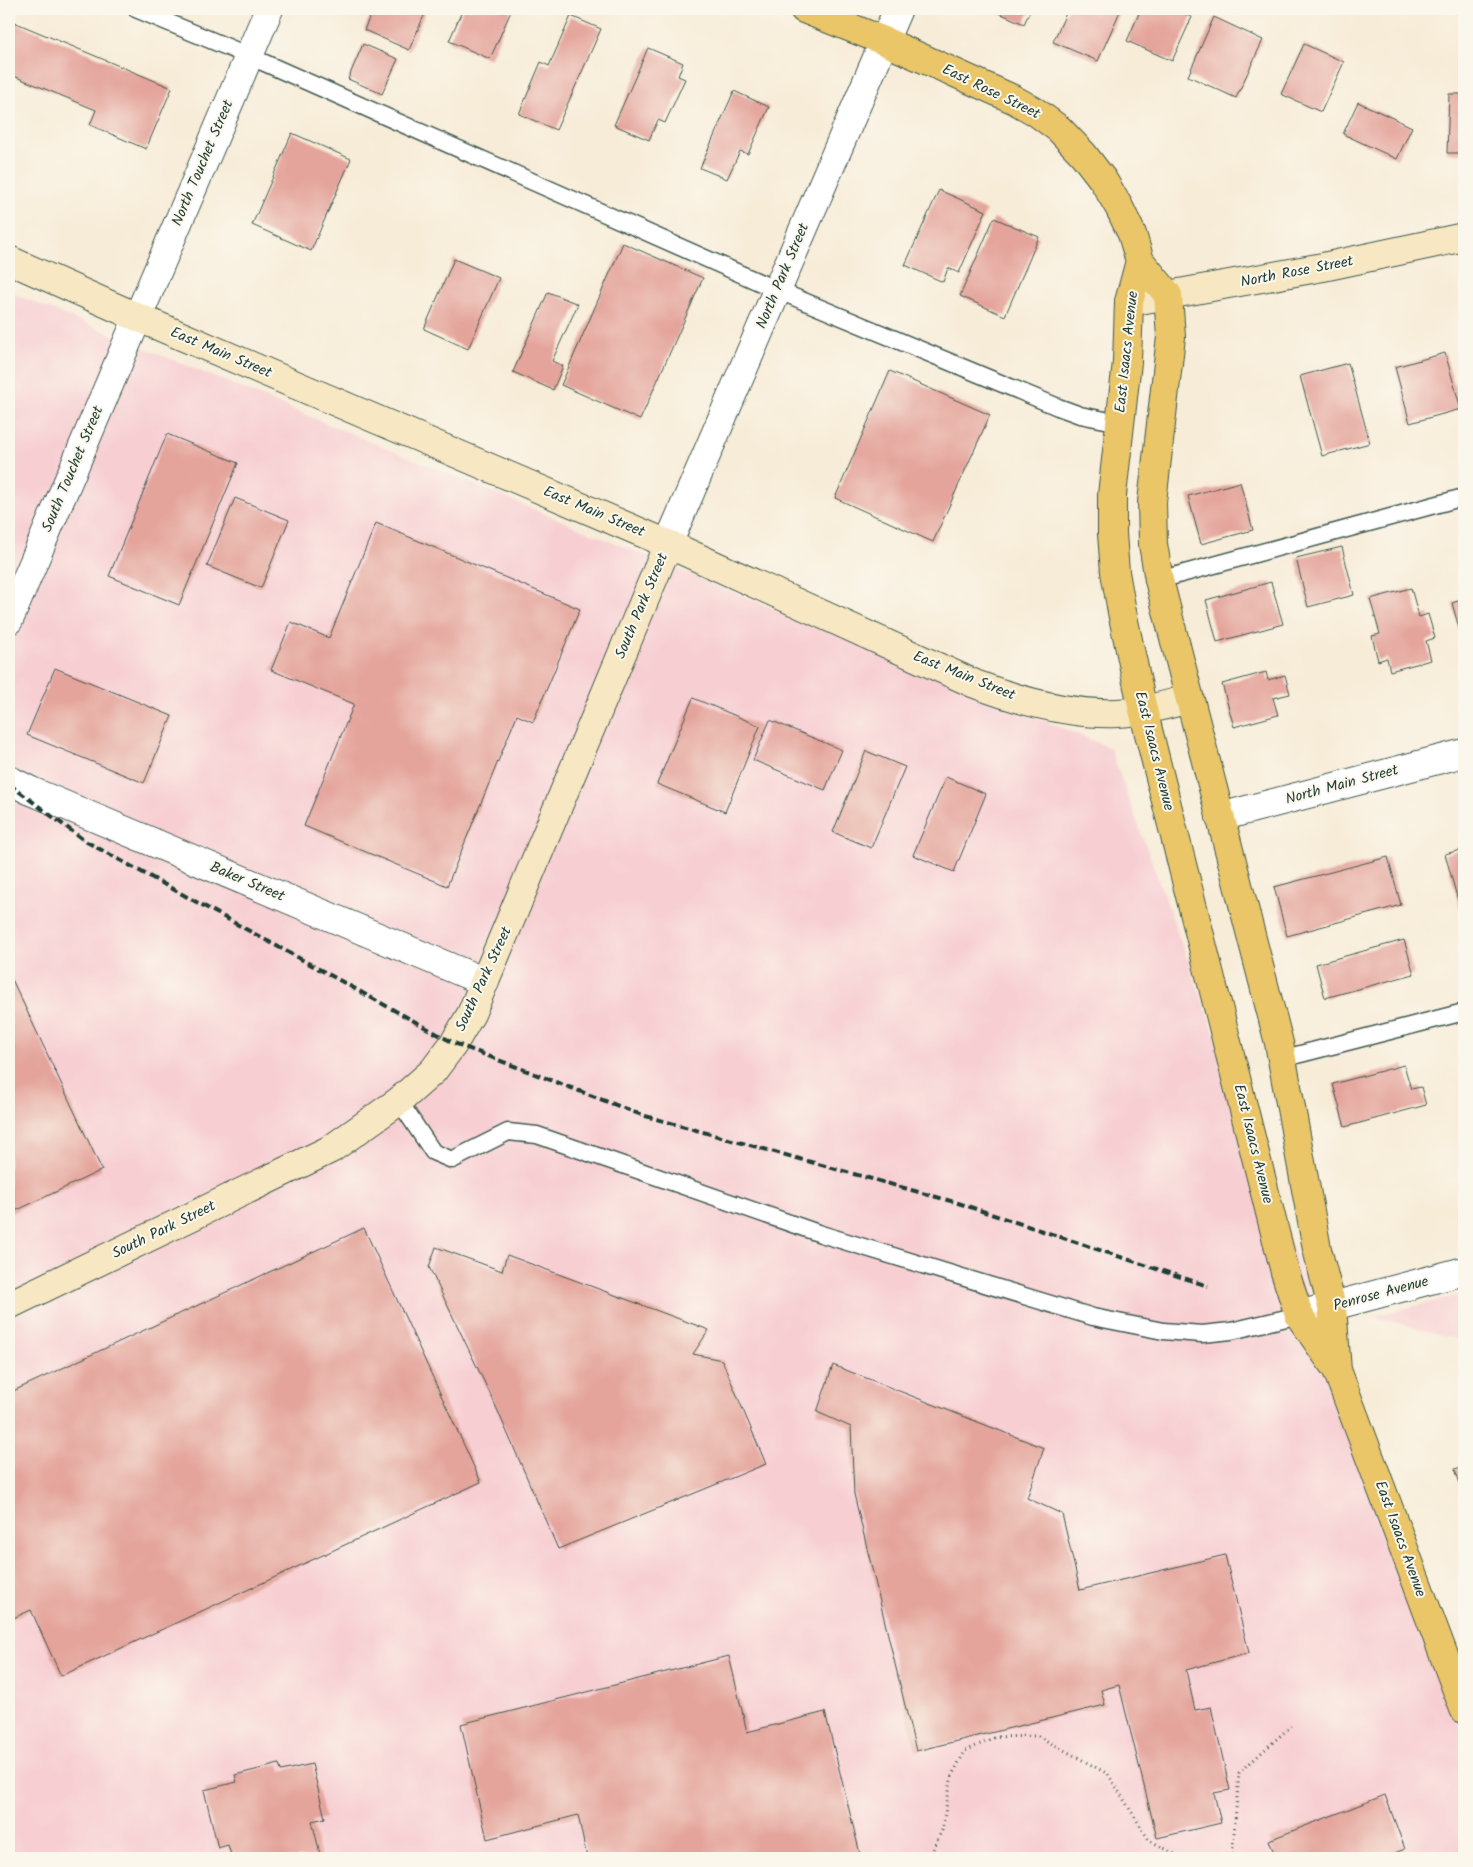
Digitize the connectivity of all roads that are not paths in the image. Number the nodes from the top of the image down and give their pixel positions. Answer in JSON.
{"nodes":[{"id":1,"x":136,"y":9,"type":"edge"},
{"id":2,"x":269,"y":9,"type":"edge"},
{"id":3,"x":804,"y":9,"type":"edge"},
{"id":4,"x":898,"y":9,"type":"edge"},
{"id":5,"x":884,"y":42,"type":"junction"},
{"id":6,"x":249,"y":56,"type":"junction"},
{"id":7,"x":1464,"y":237,"type":"edge"},
{"id":8,"x":9,"y":260,"type":"edge"},
{"id":9,"x":1140,"y":261,"type":"junction"},
{"id":10,"x":777,"y":290,"type":"junction"},
{"id":11,"x":1168,"y":295,"type":"junction"},
{"id":12,"x":1129,"y":302,"type":"junction"},
{"id":13,"x":137,"y":317,"type":"junction"},
{"id":14,"x":1120,"y":423,"type":"junction"},
{"id":15,"x":1464,"y":497,"type":"edge"},
{"id":16,"x":668,"y":544,"type":"junction"},
{"id":17,"x":1159,"y":580,"type":"junction"},
{"id":18,"x":9,"y":620,"type":"edge"},
{"id":19,"x":1189,"y":699,"type":"junction"},
{"id":20,"x":1144,"y":710,"type":"junction"},
{"id":21,"x":1464,"y":753,"type":"edge"},
{"id":22,"x":9,"y":780,"type":"edge"},
{"id":23,"x":1220,"y":817,"type":"junction"},
{"id":24,"x":485,"y":982,"type":"junction"},
{"id":25,"x":1464,"y":1012,"type":"edge"},
{"id":26,"x":1282,"y":1059,"type":"junction"},
{"id":27,"x":399,"y":1102,"type":"junction"},
{"id":28,"x":1464,"y":1271,"type":"edge"},
{"id":29,"x":9,"y":1305,"type":"edge"},
{"id":30,"x":1332,"y":1307,"type":"junction"},
{"id":31,"x":1298,"y":1316,"type":"junction"},
{"id":32,"x":1337,"y":1370,"type":"junction"},
{"id":33,"x":1464,"y":1709,"type":"edge"}],
"edges":[{"from":1,"to":6,"type":"lane"},
{"from":2,"to":6,"type":"street","name":"North Touchet Street"},
{"from":3,"to":5,"type":"main road","name":"East Rose Street"},
{"from":4,"to":5,"type":"street","name":"North Park Street"},
{"from":5,"to":9,"type":"main road","name":"East Rose Street"},
{"from":5,"to":10,"type":"street","name":"North Park Street"},
{"from":6,"to":10,"type":"lane"},
{"from":6,"to":13,"type":"street","name":"North Touchet Street"},
{"from":7,"to":11,"type":"street","name":"North Rose Street"},
{"from":8,"to":13,"type":"street","name":"East Main Street"},
{"from":9,"to":11,"type":"main road","name":"East Isaacs Avenue"},
{"from":9,"to":12,"type":"main road","name":"East Isaacs Avenue"},
{"from":10,"to":14,"type":"lane"},
{"from":10,"to":16,"type":"street","name":"North Park Street"},
{"from":11,"to":12,"type":"street","name":"North Rose Street"},
{"from":11,"to":17,"type":"main road","name":"East Isaacs Avenue"},
{"from":12,"to":14,"type":"main road","name":"East Isaacs Avenue"},
{"from":13,"to":16,"type":"street","name":"East Main Street"},
{"from":13,"to":18,"type":"street","name":"South Touchet Street"},
{"from":14,"to":20,"type":"main road","name":"East Isaacs Avenue"},
{"from":15,"to":17,"type":"lane"},
{"from":16,"to":20,"type":"street","name":"East Main Street"},
{"from":16,"to":24,"type":"street","name":"South Park Street"},
{"from":17,"to":19,"type":"main road","name":"East Isaacs Avenue"},
{"from":19,"to":20,"type":"street","name":"East Main Street"},
{"from":19,"to":23,"type":"main road","name":"East Isaacs Avenue"},
{"from":20,"to":31,"type":"main road","name":"East Isaacs Avenue"},
{"from":21,"to":23,"type":"street","name":"North Main Street"},
{"from":22,"to":24,"type":"street","name":"Baker Street"},
{"from":23,"to":26,"type":"main road","name":"East Isaacs Avenue"},
{"from":24,"to":27,"type":"street","name":"South Park Street"},
{"from":25,"to":26,"type":"lane"},
{"from":26,"to":30,"type":"main road","name":"East Isaacs Avenue"},
{"from":27,"to":29,"type":"street","name":"South Park Street"},
{"from":27,"to":31,"type":"lane"},
{"from":28,"to":30,"type":"street","name":"Penrose Avenue"},
{"from":30,"to":31,"type":"street","name":"Penrose Avenue"},
{"from":30,"to":32,"type":"main road","name":"East Isaacs Avenue"},
{"from":31,"to":32,"type":"main road","name":"East Isaacs Avenue"},
{"from":32,"to":33,"type":"main road","name":"East Isaacs Avenue"}]}
